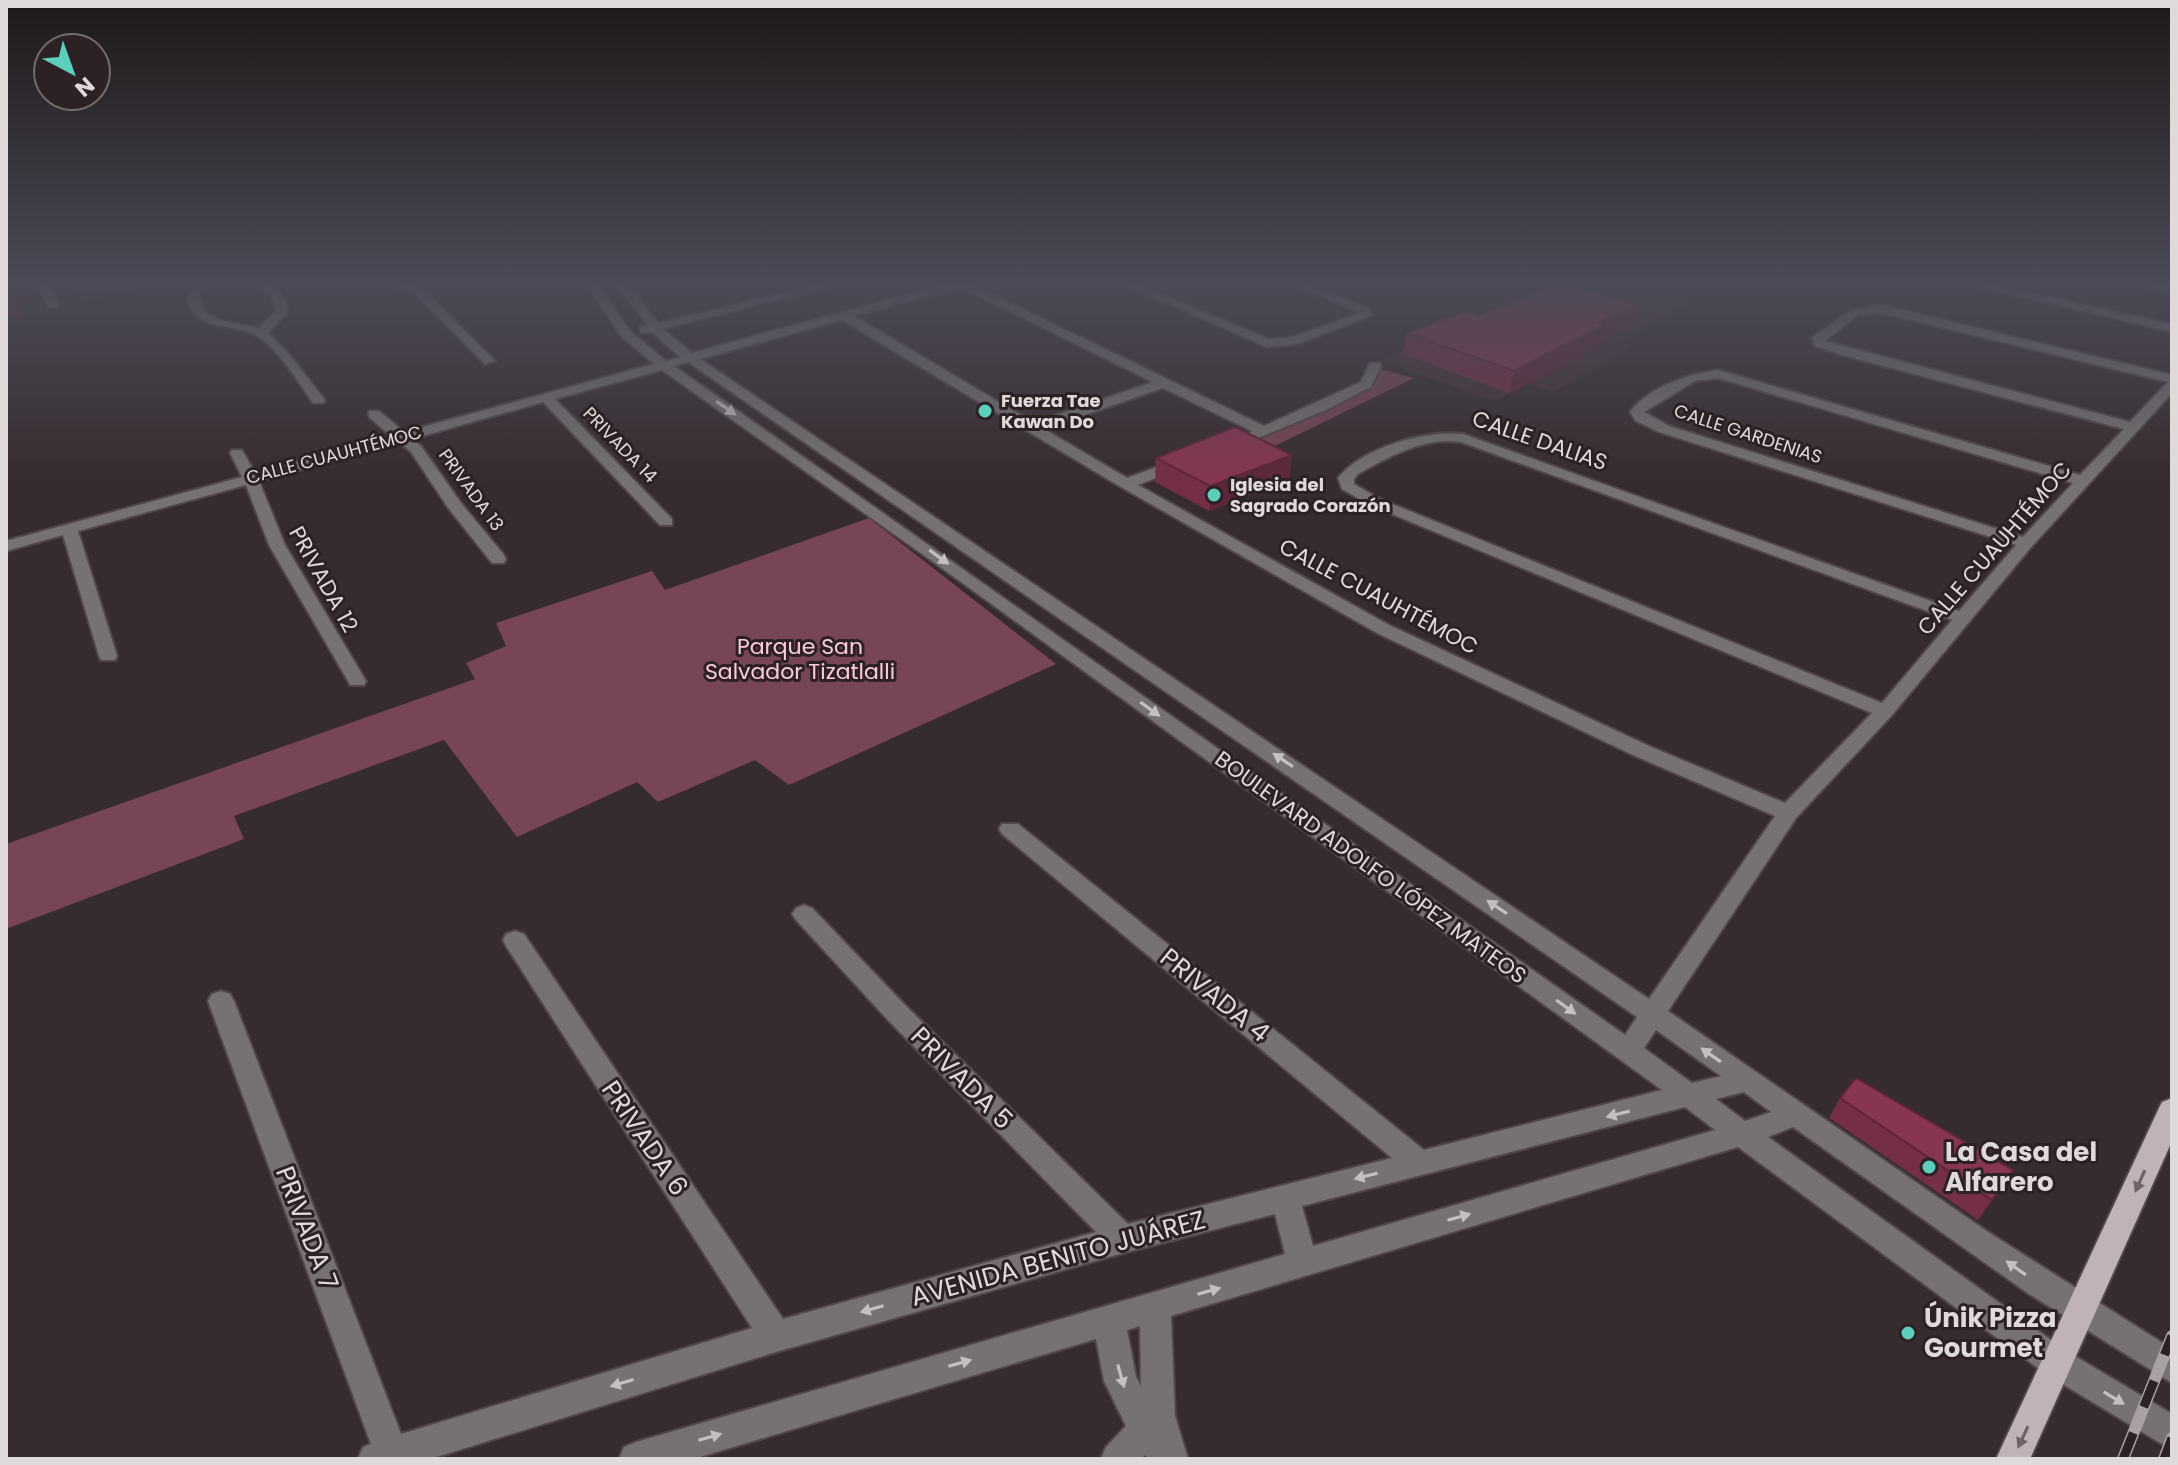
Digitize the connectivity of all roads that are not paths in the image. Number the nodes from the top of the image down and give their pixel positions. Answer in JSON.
{"nodes":[{"id":1,"x":275,"y":349,"type":"edge"},
{"id":2,"x":479,"y":349,"type":"edge"},
{"id":3,"x":644,"y":349,"type":"edge"},
{"id":4,"x":678,"y":349,"type":"edge"},
{"id":5,"x":714,"y":349,"type":"edge"},
{"id":6,"x":901,"y":349,"type":"edge"},
{"id":7,"x":1097,"y":349,"type":"edge"},
{"id":8,"x":1838,"y":349,"type":"edge"},
{"id":9,"x":2042,"y":349,"type":"edge"},
{"id":10,"x":686,"y":357,"type":"junction"},
{"id":11,"x":489,"y":361,"type":"dead end"},
{"id":12,"x":662,"y":364,"type":"junction"},
{"id":13,"x":1375,"y":366,"type":"dead end"},
{"id":14,"x":2172,"y":382,"type":"edge"},
{"id":15,"x":1164,"y":383,"type":"junction"},
{"id":16,"x":545,"y":397,"type":"junction"},
{"id":17,"x":318,"y":400,"type":"dead end"},
{"id":18,"x":374,"y":414,"type":"dead end"},
{"id":19,"x":2132,"y":427,"type":"junction"},
{"id":20,"x":1033,"y":428,"type":"junction"},
{"id":21,"x":1264,"y":432,"type":"junction"},
{"id":22,"x":402,"y":437,"type":"junction"},
{"id":23,"x":1242,"y":440,"type":"edge"},
{"id":24,"x":237,"y":453,"type":"dead end"},
{"id":25,"x":1191,"y":459,"type":"edge"},
{"id":26,"x":250,"y":478,"type":"junction"},
{"id":27,"x":2084,"y":481,"type":"junction"},
{"id":28,"x":1126,"y":484,"type":"junction"},
{"id":29,"x":666,"y":522,"type":"dead end"},
{"id":30,"x":69,"y":528,"type":"junction"},
{"id":31,"x":2026,"y":543,"type":"junction"},
{"id":32,"x":6,"y":546,"type":"edge"},
{"id":33,"x":498,"y":559,"type":"dead end"},
{"id":34,"x":1017,"y":579,"type":"junction"},
{"id":35,"x":984,"y":590,"type":"junction"},
{"id":36,"x":1962,"y":618,"type":"junction"},
{"id":37,"x":108,"y":656,"type":"dead end"},
{"id":38,"x":357,"y":681,"type":"dead end"},
{"id":39,"x":1885,"y":711,"type":"junction"},
{"id":40,"x":1788,"y":813,"type":"junction"},
{"id":41,"x":1010,"y":829,"type":"dead end"},
{"id":42,"x":804,"y":914,"type":"dead end"},
{"id":43,"x":515,"y":940,"type":"dead end"},
{"id":44,"x":221,"y":1001,"type":"dead end"},
{"id":45,"x":1654,"y":1015,"type":"junction"},
{"id":46,"x":1628,"y":1051,"type":"junction"},
{"id":47,"x":1748,"y":1080,"type":"junction"},
{"id":48,"x":1690,"y":1096,"type":"junction"},
{"id":49,"x":2172,"y":1110,"type":"edge"},
{"id":50,"x":1797,"y":1114,"type":"junction"},
{"id":51,"x":1742,"y":1134,"type":"junction"},
{"id":52,"x":1419,"y":1163,"type":"junction"},
{"id":53,"x":1285,"y":1197,"type":"junction"},
{"id":54,"x":1123,"y":1239,"type":"junction"},
{"id":55,"x":1303,"y":1263,"type":"junction"},
{"id":56,"x":1155,"y":1306,"type":"junction"},
{"id":57,"x":2080,"y":1312,"type":"junction"},
{"id":58,"x":1109,"y":1320,"type":"junction"},
{"id":59,"x":776,"y":1336,"type":"junction"},
{"id":60,"x":2057,"y":1363,"type":"junction"},
{"id":61,"x":2172,"y":1367,"type":"edge"},
{"id":62,"x":1152,"y":1422,"type":"junction"},
{"id":63,"x":2172,"y":1433,"type":"edge"},
{"id":64,"x":384,"y":1457,"type":"edge"},
{"id":65,"x":1170,"y":1458,"type":"edge"},
{"id":66,"x":636,"y":1459,"type":"edge"},
{"id":67,"x":1118,"y":1459,"type":"edge"},
{"id":68,"x":2013,"y":1459,"type":"edge"}],
"edges":[{"from":1,"to":17,"type":"street"},
{"from":2,"to":11,"type":"street"},
{"from":3,"to":12,"type":"street","name":"BOULEVARD ADOLFO LÓPEZ MATEOS"},
{"from":4,"to":10,"type":"street","name":"BOULEVARD ADOLFO LÓPEZ MATEOS"},
{"from":5,"to":10,"type":"street","name":"CALLE CUAUHTÉMOC"},
{"from":6,"to":20,"type":"street","name":"CALLE CUAUHTÉMOC"},
{"from":7,"to":15,"type":"street"},
{"from":8,"to":19,"type":"street"},
{"from":9,"to":14,"type":"street"},
{"from":10,"to":12,"type":"street","name":"CALLE CUAUHTÉMOC"},
{"from":10,"to":34,"type":"street","name":"BOULEVARD ADOLFO LÓPEZ MATEOS"},
{"from":12,"to":16,"type":"street","name":"CALLE CUAUHTÉMOC"},
{"from":12,"to":35,"type":"street","name":"BOULEVARD ADOLFO LÓPEZ MATEOS","one_way":true},
{"from":13,"to":21,"type":"street"},
{"from":14,"to":19,"type":"street","name":"CALLE CUAUHTÉMOC"},
{"from":15,"to":20,"type":"street"},
{"from":15,"to":21,"type":"street"},
{"from":16,"to":22,"type":"street","name":"CALLE CUAUHTÉMOC"},
{"from":16,"to":29,"type":"street","name":"PRIVADA 14"},
{"from":18,"to":22,"type":"street","name":"PRIVADA 13"},
{"from":19,"to":27,"type":"street","name":"CALLE CUAUHTÉMOC"},
{"from":20,"to":28,"type":"street","name":"CALLE CUAUHTÉMOC"},
{"from":21,"to":23,"type":"street"},
{"from":22,"to":26,"type":"street","name":"CALLE CUAUHTÉMOC"},
{"from":22,"to":33,"type":"street","name":"PRIVADA 13"},
{"from":24,"to":26,"type":"street","name":"PRIVADA 12"},
{"from":25,"to":28,"type":"street"},
{"from":26,"to":30,"type":"street","name":"CALLE CUAUHTÉMOC"},
{"from":26,"to":38,"type":"street","name":"PRIVADA 12"},
{"from":27,"to":31,"type":"street","name":"CALLE CUAUHTÉMOC"},
{"from":27,"to":31,"type":"street","name":"CALLE GARDENIAS"},
{"from":28,"to":40,"type":"street","name":"CALLE CUAUHTÉMOC"},
{"from":30,"to":32,"type":"street","name":"CALLE CUAUHTÉMOC"},
{"from":30,"to":37,"type":"street"},
{"from":31,"to":36,"type":"street","name":"CALLE CUAUHTÉMOC"},
{"from":34,"to":35,"type":"street"},
{"from":45,"to":34,"type":"street","name":"BOULEVARD ADOLFO LÓPEZ MATEOS","one_way":true},
{"from":35,"to":46,"type":"street","name":"BOULEVARD ADOLFO LÓPEZ MATEOS","one_way":true},
{"from":36,"to":39,"type":"street","name":"CALLE CUAUHTÉMOC"},
{"from":36,"to":39,"type":"street","name":"CALLE DALIAS"},
{"from":39,"to":40,"type":"street","name":"CALLE CUAUHTÉMOC"},
{"from":40,"to":45,"type":"street","name":"CALLE CUAUHTÉMOC"},
{"from":41,"to":52,"type":"street","name":"PRIVADA 4"},
{"from":42,"to":54,"type":"street","name":"PRIVADA 5"},
{"from":43,"to":59,"type":"street","name":"PRIVADA 6"},
{"from":44,"to":64,"type":"street","name":"PRIVADA 7"},
{"from":45,"to":46,"type":"street","name":"CALLE CUAUHTÉMOC"},
{"from":47,"to":45,"type":"street","name":"BOULEVARD ADOLFO LÓPEZ MATEOS","one_way":true},
{"from":46,"to":48,"type":"street","name":"BOULEVARD ADOLFO LÓPEZ MATEOS"},
{"from":47,"to":48,"type":"street","name":"AVENIDA BENITO JUÁREZ"},
{"from":47,"to":50,"type":"street","name":"BOULEVARD ADOLFO LÓPEZ MATEOS"},
{"from":48,"to":51,"type":"street","name":"BOULEVARD ADOLFO LÓPEZ MATEOS"},
{"from":48,"to":52,"type":"street","name":"AVENIDA BENITO JUÁREZ","one_way":true},
{"from":49,"to":57,"type":"main road","one_way":true},
{"from":50,"to":51,"type":"street"},
{"from":57,"to":50,"type":"street","name":"BOULEVARD ADOLFO LÓPEZ MATEOS","one_way":true},
{"from":55,"to":51,"type":"street","one_way":true},
{"from":51,"to":60,"type":"street","name":"BOULEVARD ADOLFO LÓPEZ MATEOS"},
{"from":52,"to":53,"type":"street","name":"AVENIDA BENITO JUÁREZ","one_way":true},
{"from":53,"to":54,"type":"street","name":"AVENIDA BENITO JUÁREZ"},
{"from":53,"to":55,"type":"street"},
{"from":54,"to":59,"type":"street","name":"AVENIDA BENITO JUÁREZ","one_way":true},
{"from":56,"to":55,"type":"street","one_way":true},
{"from":56,"to":58,"type":"street"},
{"from":56,"to":62,"type":"street"},
{"from":57,"to":60,"type":"main road"},
{"from":57,"to":61,"type":"street","name":"BOULEVARD ADOLFO LÓPEZ MATEOS"},
{"from":58,"to":62,"type":"street","one_way":true},
{"from":66,"to":58,"type":"street","one_way":true},
{"from":59,"to":64,"type":"street","name":"AVENIDA BENITO JUÁREZ","one_way":true},
{"from":60,"to":63,"type":"street","name":"BOULEVARD ADOLFO LÓPEZ MATEOS","one_way":true},
{"from":60,"to":68,"type":"main road","one_way":true},
{"from":62,"to":65,"type":"street"},
{"from":62,"to":67,"type":"street"}]}
